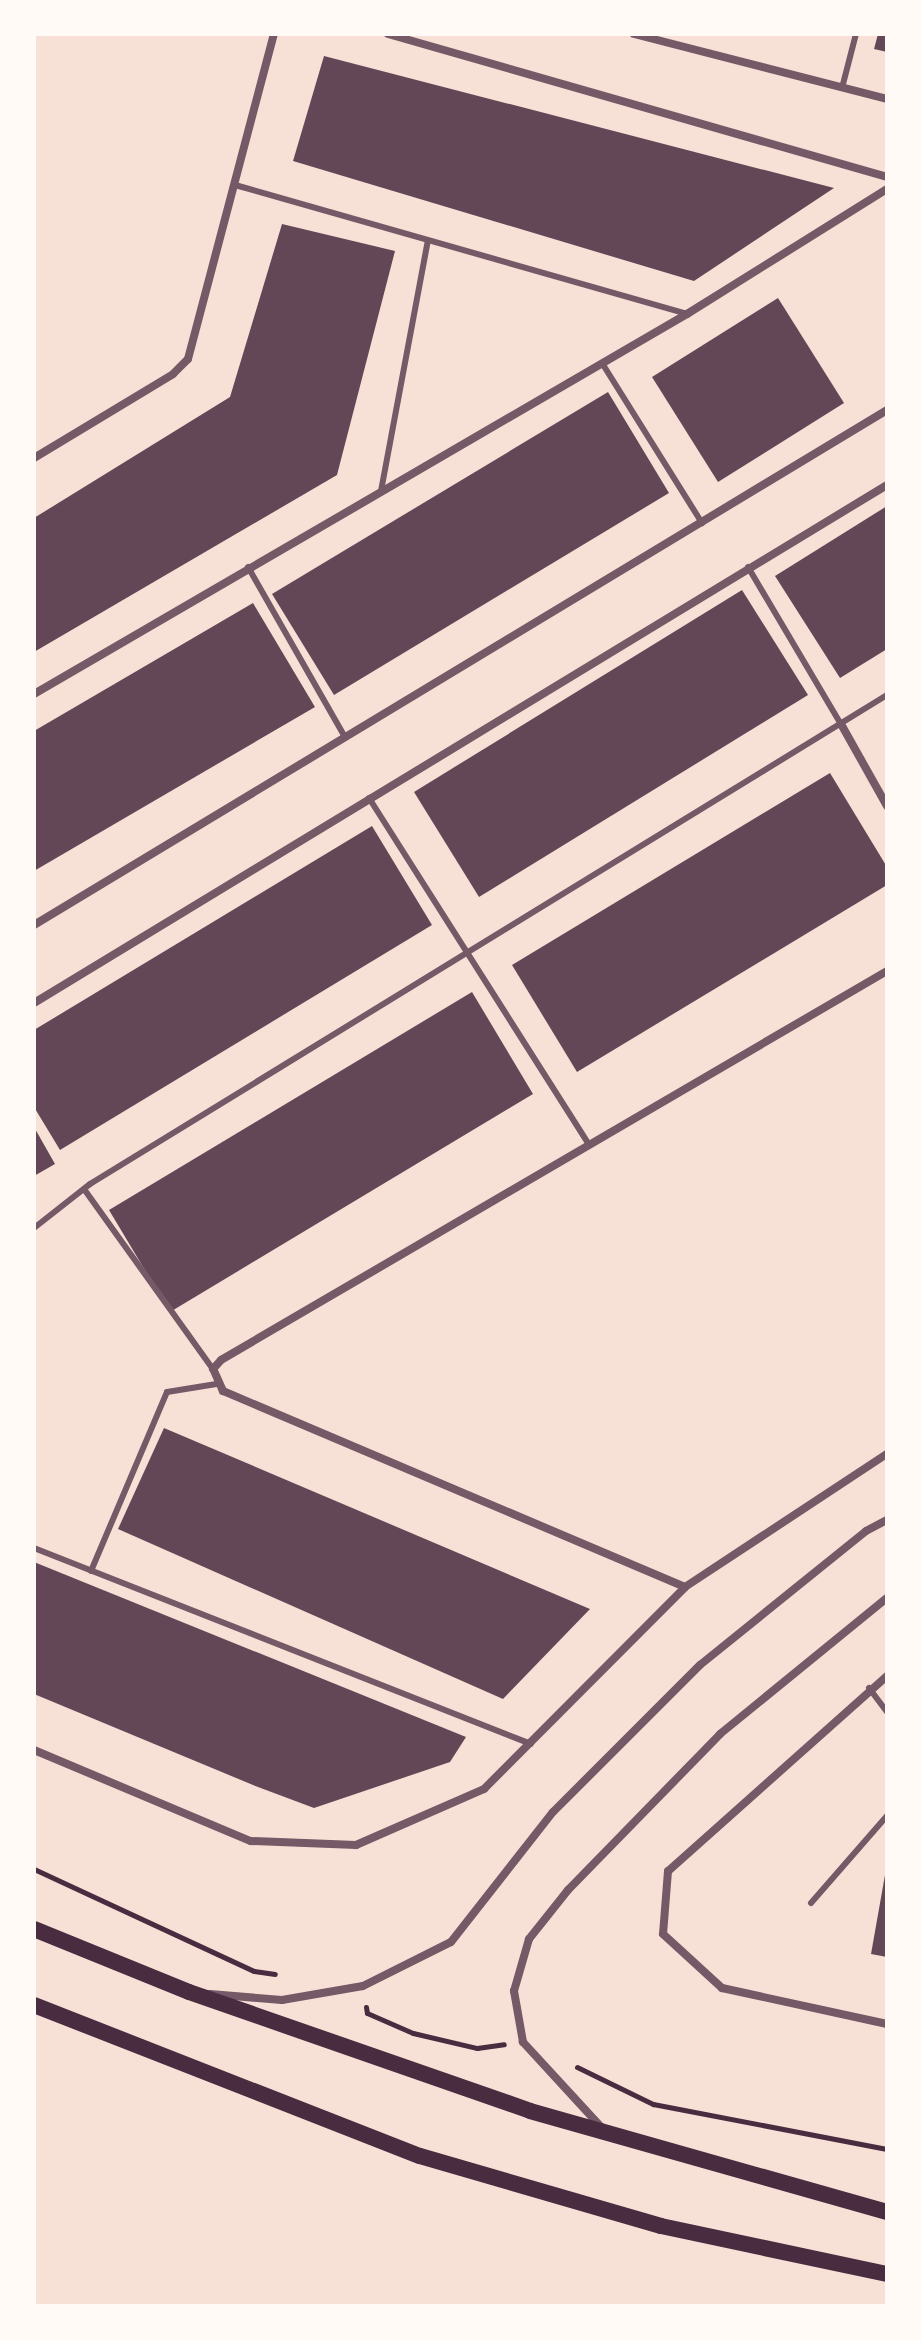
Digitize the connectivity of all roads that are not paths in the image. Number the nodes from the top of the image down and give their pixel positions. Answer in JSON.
{"nodes":[{"id":1,"x":274,"y":34,"type":"edge"},
{"id":2,"x":388,"y":34,"type":"edge"},
{"id":3,"x":634,"y":34,"type":"edge"},
{"id":4,"x":856,"y":34,"type":"edge"},
{"id":5,"x":842,"y":88,"type":"junction"},
{"id":6,"x":887,"y":99,"type":"edge"},
{"id":7,"x":887,"y":177,"type":"edge"},
{"id":8,"x":235,"y":185,"type":"junction"},
{"id":9,"x":887,"y":189,"type":"edge"},
{"id":10,"x":428,"y":241,"type":"junction"},
{"id":11,"x":687,"y":314,"type":"junction"},
{"id":12,"x":602,"y":363,"type":"junction"},
{"id":13,"x":887,"y":410,"type":"edge"},
{"id":14,"x":34,"y":458,"type":"edge"},
{"id":15,"x":887,"y":485,"type":"edge"},
{"id":16,"x":381,"y":491,"type":"junction"},
{"id":17,"x":703,"y":525,"type":"junction"},
{"id":18,"x":248,"y":567,"type":"junction"},
{"id":19,"x":748,"y":567,"type":"junction"},
{"id":20,"x":34,"y":694,"type":"edge"},
{"id":21,"x":887,"y":695,"type":"edge"},
{"id":22,"x":841,"y":724,"type":"junction"},
{"id":23,"x":344,"y":735,"type":"junction"},
{"id":24,"x":369,"y":798,"type":"junction"},
{"id":25,"x":887,"y":806,"type":"edge"},
{"id":26,"x":34,"y":925,"type":"edge"},
{"id":27,"x":467,"y":957,"type":"junction"},
{"id":28,"x":887,"y":971,"type":"edge"},
{"id":29,"x":34,"y":1003,"type":"edge"},
{"id":30,"x":589,"y":1144,"type":"junction"},
{"id":31,"x":84,"y":1189,"type":"junction"},
{"id":32,"x":34,"y":1228,"type":"edge"},
{"id":33,"x":213,"y":1369,"type":"junction"},
{"id":34,"x":216,"y":1384,"type":"junction"},
{"id":35,"x":887,"y":1454,"type":"edge"},
{"id":36,"x":887,"y":1520,"type":"edge"},
{"id":37,"x":34,"y":1548,"type":"edge"},
{"id":38,"x":91,"y":1571,"type":"junction"},
{"id":39,"x":685,"y":1587,"type":"junction"},
{"id":40,"x":887,"y":1598,"type":"edge"},
{"id":41,"x":887,"y":1676,"type":"edge"},
{"id":42,"x":869,"y":1688,"type":"junction"},
{"id":43,"x":887,"y":1712,"type":"edge"},
{"id":44,"x":531,"y":1744,"type":"junction"},
{"id":45,"x":34,"y":1750,"type":"edge"},
{"id":46,"x":887,"y":1816,"type":"edge"},
{"id":47,"x":811,"y":1903,"type":"dead end"},
{"id":48,"x":34,"y":1929,"type":"edge"},
{"id":49,"x":189,"y":1992,"type":"junction"},
{"id":50,"x":34,"y":2005,"type":"edge"},
{"id":51,"x":887,"y":2024,"type":"edge"},
{"id":52,"x":611,"y":2137,"type":"junction"},
{"id":53,"x":887,"y":2212,"type":"edge"},
{"id":54,"x":887,"y":2274,"type":"edge"}],
"edges":[{"from":1,"to":8,"type":"street"},
{"from":2,"to":7,"type":"street"},
{"from":3,"to":5,"type":"street"},
{"from":4,"to":5,"type":"lane"},
{"from":5,"to":6,"type":"street"},
{"from":8,"to":10,"type":"lane"},
{"from":8,"to":14,"type":"street"},
{"from":9,"to":11,"type":"street"},
{"from":10,"to":11,"type":"lane"},
{"from":10,"to":16,"type":"lane"},
{"from":11,"to":12,"type":"street"},
{"from":12,"to":16,"type":"street"},
{"from":12,"to":17,"type":"lane"},
{"from":13,"to":17,"type":"street"},
{"from":15,"to":19,"type":"street"},
{"from":16,"to":18,"type":"street"},
{"from":17,"to":23,"type":"street"},
{"from":18,"to":20,"type":"street"},
{"from":18,"to":23,"type":"lane"},
{"from":19,"to":22,"type":"lane"},
{"from":19,"to":24,"type":"street"},
{"from":21,"to":22,"type":"lane"},
{"from":22,"to":25,"type":"street"},
{"from":22,"to":27,"type":"lane"},
{"from":23,"to":26,"type":"street"},
{"from":24,"to":27,"type":"lane"},
{"from":24,"to":29,"type":"street"},
{"from":27,"to":30,"type":"lane"},
{"from":27,"to":31,"type":"lane"},
{"from":28,"to":30,"type":"street"},
{"from":30,"to":33,"type":"street"},
{"from":31,"to":32,"type":"lane"},
{"from":31,"to":33,"type":"lane"},
{"from":33,"to":34,"type":"street"},
{"from":34,"to":38,"type":"lane"},
{"from":34,"to":39,"type":"street"},
{"from":35,"to":39,"type":"street"},
{"from":36,"to":49,"type":"street"},
{"from":37,"to":38,"type":"lane"},
{"from":38,"to":44,"type":"lane"},
{"from":39,"to":44,"type":"street"},
{"from":40,"to":52,"type":"street"},
{"from":41,"to":42,"type":"street"},
{"from":42,"to":43,"type":"lane"},
{"from":42,"to":51,"type":"street"},
{"from":44,"to":45,"type":"street"},
{"from":46,"to":47,"type":"lane"},
{"from":48,"to":49,"type":"main road"},
{"from":49,"to":52,"type":"main road"},
{"from":50,"to":54,"type":"main road"},
{"from":52,"to":53,"type":"main road"}]}
